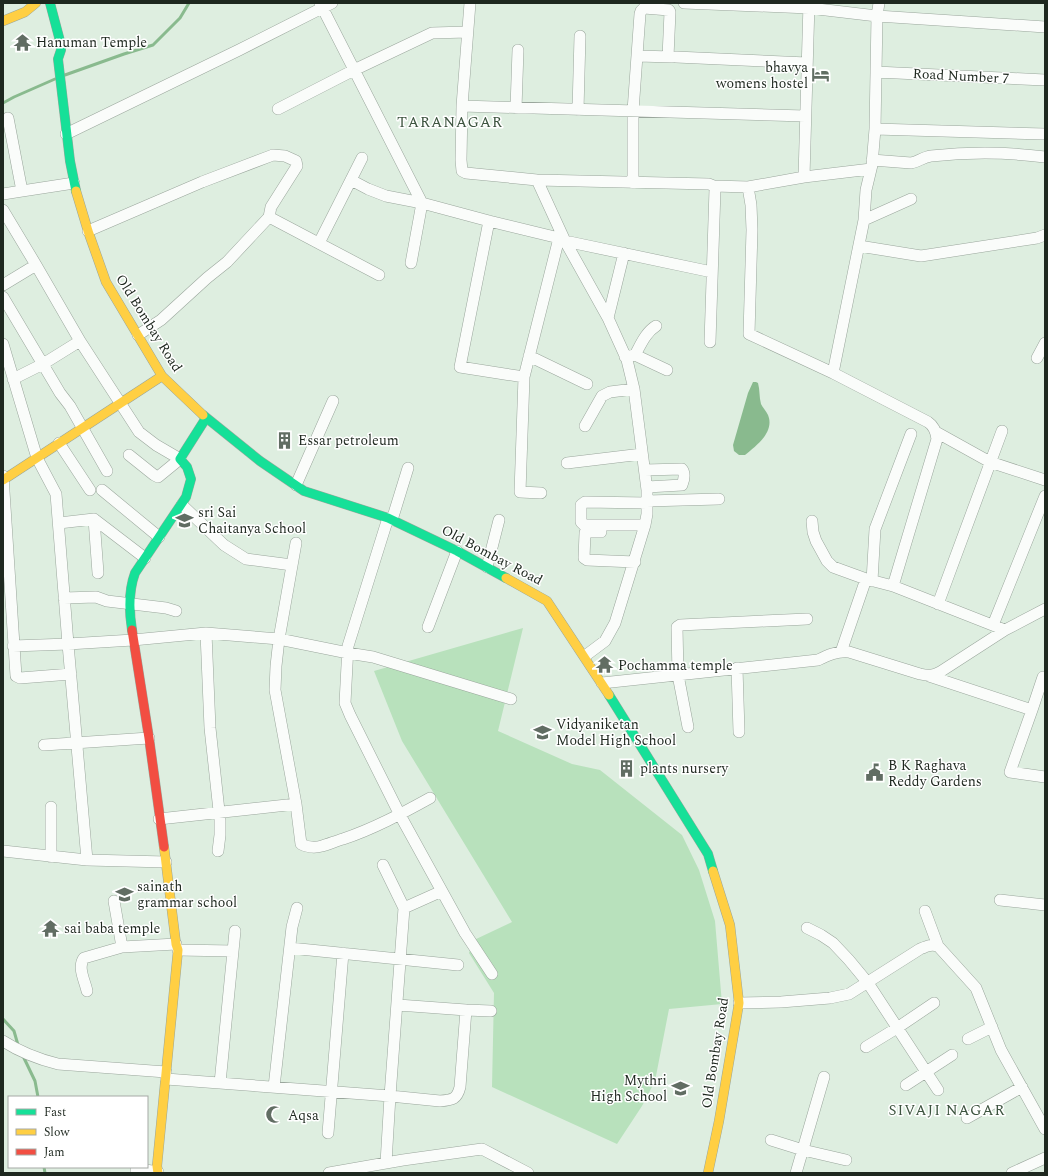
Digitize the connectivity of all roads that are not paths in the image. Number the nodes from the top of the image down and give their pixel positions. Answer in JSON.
{"nodes":[{"id":1,"x":50,"y":3,"type":"edge"},
{"id":2,"x":470,"y":3,"type":"edge"},
{"id":3,"x":879,"y":3,"type":"edge"},
{"id":4,"x":684,"y":4,"type":"edge"},
{"id":5,"x":39,"y":5,"type":"edge"},
{"id":6,"x":325,"y":5,"type":"edge"},
{"id":7,"x":809,"y":5,"type":"edge"},
{"id":8,"x":877,"y":16,"type":"junction"},
{"id":9,"x":3,"y":20,"type":"edge"},
{"id":10,"x":1045,"y":27,"type":"edge"},
{"id":11,"x":47,"y":28,"type":"dead end"},
{"id":12,"x":467,"y":32,"type":"junction"},
{"id":13,"x":580,"y":36,"type":"dead end"},
{"id":14,"x":518,"y":50,"type":"dead end"},
{"id":15,"x":638,"y":56,"type":"junction"},
{"id":16,"x":672,"y":57,"type":"junction"},
{"id":17,"x":58,"y":59,"type":"junction"},
{"id":18,"x":807,"y":63,"type":"junction"},
{"id":19,"x":354,"y":70,"type":"junction"},
{"id":20,"x":876,"y":72,"type":"junction"},
{"id":21,"x":1045,"y":80,"type":"edge"},
{"id":22,"x":462,"y":106,"type":"junction"},
{"id":23,"x":516,"y":108,"type":"junction"},
{"id":24,"x":278,"y":109,"type":"dead end"},
{"id":25,"x":578,"y":110,"type":"junction"},
{"id":26,"x":633,"y":111,"type":"junction"},
{"id":27,"x":805,"y":116,"type":"junction"},
{"id":28,"x":8,"y":118,"type":"dead end"},
{"id":29,"x":875,"y":128,"type":"junction"},
{"id":30,"x":66,"y":134,"type":"junction"},
{"id":31,"x":1045,"y":134,"type":"edge"},
{"id":32,"x":1045,"y":157,"type":"edge"},
{"id":33,"x":362,"y":158,"type":"dead end"},
{"id":34,"x":872,"y":164,"type":"junction"},
{"id":35,"x":804,"y":177,"type":"junction"},
{"id":36,"x":351,"y":180,"type":"junction"},
{"id":37,"x":537,"y":180,"type":"junction"},
{"id":38,"x":74,"y":183,"type":"junction"},
{"id":39,"x":633,"y":183,"type":"junction"},
{"id":40,"x":714,"y":186,"type":"junction"},
{"id":41,"x":748,"y":187,"type":"junction"},
{"id":42,"x":22,"y":191,"type":"junction"},
{"id":43,"x":3,"y":194,"type":"edge"},
{"id":44,"x":911,"y":200,"type":"dead end"},
{"id":45,"x":422,"y":203,"type":"junction"},
{"id":46,"x":3,"y":210,"type":"edge"},
{"id":47,"x":269,"y":217,"type":"junction"},
{"id":48,"x":864,"y":220,"type":"junction"},
{"id":49,"x":489,"y":221,"type":"junction"},
{"id":50,"x":88,"y":232,"type":"junction"},
{"id":51,"x":1045,"y":235,"type":"edge"},
{"id":52,"x":562,"y":239,"type":"junction"},
{"id":53,"x":319,"y":243,"type":"junction"},
{"id":54,"x":859,"y":246,"type":"junction"},
{"id":55,"x":624,"y":253,"type":"junction"},
{"id":56,"x":411,"y":264,"type":"dead end"},
{"id":57,"x":36,"y":265,"type":"junction"},
{"id":58,"x":712,"y":272,"type":"junction"},
{"id":59,"x":379,"y":275,"type":"dead end"},
{"id":60,"x":3,"y":285,"type":"edge"},
{"id":61,"x":3,"y":297,"type":"edge"},
{"id":62,"x":608,"y":318,"type":"junction"},
{"id":63,"x":656,"y":326,"type":"dead end"},
{"id":64,"x":138,"y":335,"type":"junction"},
{"id":65,"x":80,"y":341,"type":"junction"},
{"id":66,"x":710,"y":342,"type":"dead end"},
{"id":67,"x":1045,"y":343,"type":"edge"},
{"id":68,"x":3,"y":344,"type":"edge"},
{"id":69,"x":529,"y":356,"type":"junction"},
{"id":70,"x":630,"y":356,"type":"junction"},
{"id":71,"x":1037,"y":358,"type":"dead end"},
{"id":72,"x":6,"y":364,"type":"edge"},
{"id":73,"x":43,"y":364,"type":"junction"},
{"id":74,"x":667,"y":370,"type":"dead end"},
{"id":75,"x":833,"y":373,"type":"junction"},
{"id":76,"x":162,"y":376,"type":"junction"},
{"id":77,"x":524,"y":377,"type":"junction"},
{"id":78,"x":13,"y":379,"type":"junction"},
{"id":79,"x":587,"y":384,"type":"dead end"},
{"id":80,"x":634,"y":389,"type":"junction"},
{"id":81,"x":333,"y":401,"type":"dead end"},
{"id":82,"x":121,"y":403,"type":"junction"},
{"id":83,"x":206,"y":418,"type":"junction"},
{"id":84,"x":585,"y":426,"type":"dead end"},
{"id":85,"x":82,"y":428,"type":"junction"},
{"id":86,"x":1002,"y":431,"type":"dead end"},
{"id":87,"x":936,"y":432,"type":"junction"},
{"id":88,"x":911,"y":434,"type":"dead end"},
{"id":89,"x":59,"y":444,"type":"junction"},
{"id":90,"x":642,"y":454,"type":"junction"},
{"id":91,"x":129,"y":455,"type":"dead end"},
{"id":92,"x":37,"y":458,"type":"junction"},
{"id":93,"x":180,"y":459,"type":"junction"},
{"id":94,"x":990,"y":462,"type":"junction"},
{"id":95,"x":567,"y":463,"type":"dead end"},
{"id":96,"x":408,"y":468,"type":"dead end"},
{"id":97,"x":645,"y":470,"type":"junction"},
{"id":98,"x":107,"y":471,"type":"dead end"},
{"id":99,"x":3,"y":478,"type":"edge"},
{"id":100,"x":1045,"y":480,"type":"edge"},
{"id":101,"x":296,"y":485,"type":"junction"},
{"id":102,"x":647,"y":487,"type":"junction"},
{"id":103,"x":90,"y":490,"type":"dead end"},
{"id":104,"x":102,"y":490,"type":"dead end"},
{"id":105,"x":541,"y":493,"type":"dead end"},
{"id":106,"x":1045,"y":496,"type":"edge"},
{"id":107,"x":719,"y":499,"type":"dead end"},
{"id":108,"x":647,"y":502,"type":"junction"},
{"id":109,"x":182,"y":505,"type":"junction"},
{"id":110,"x":94,"y":518,"type":"junction"},
{"id":111,"x":390,"y":519,"type":"junction"},
{"id":112,"x":499,"y":520,"type":"dead end"},
{"id":113,"x":812,"y":521,"type":"dead end"},
{"id":114,"x":59,"y":523,"type":"junction"},
{"id":115,"x":644,"y":528,"type":"junction"},
{"id":116,"x":159,"y":536,"type":"junction"},
{"id":117,"x":296,"y":543,"type":"dead end"},
{"id":118,"x":457,"y":550,"type":"junction"},
{"id":119,"x":145,"y":558,"type":"junction"},
{"id":120,"x":635,"y":562,"type":"junction"},
{"id":121,"x":292,"y":565,"type":"junction"},
{"id":122,"x":486,"y":567,"type":"junction"},
{"id":123,"x":98,"y":573,"type":"dead end"},
{"id":124,"x":869,"y":580,"type":"junction"},
{"id":125,"x":893,"y":586,"type":"junction"},
{"id":126,"x":64,"y":598,"type":"junction"},
{"id":127,"x":130,"y":603,"type":"junction"},
{"id":128,"x":938,"y":604,"type":"junction"},
{"id":129,"x":176,"y":611,"type":"dead end"},
{"id":130,"x":1043,"y":612,"type":"edge"},
{"id":131,"x":807,"y":619,"type":"dead end"},
{"id":132,"x":993,"y":625,"type":"junction"},
{"id":133,"x":428,"y":627,"type":"dead end"},
{"id":134,"x":1005,"y":630,"type":"junction"},
{"id":135,"x":206,"y":633,"type":"junction"},
{"id":136,"x":279,"y":639,"type":"junction"},
{"id":137,"x":133,"y":640,"type":"junction"},
{"id":138,"x":68,"y":644,"type":"junction"},
{"id":139,"x":13,"y":646,"type":"junction"},
{"id":140,"x":841,"y":652,"type":"junction"},
{"id":141,"x":348,"y":653,"type":"junction"},
{"id":142,"x":585,"y":656,"type":"junction"},
{"id":143,"x":737,"y":668,"type":"junction"},
{"id":144,"x":71,"y":674,"type":"junction"},
{"id":145,"x":678,"y":674,"type":"junction"},
{"id":146,"x":929,"y":676,"type":"junction"},
{"id":147,"x":1045,"y":678,"type":"edge"},
{"id":148,"x":602,"y":683,"type":"junction"},
{"id":149,"x":511,"y":699,"type":"dead end"},
{"id":150,"x":1032,"y":710,"type":"junction"},
{"id":151,"x":688,"y":727,"type":"dead end"},
{"id":152,"x":740,"y":732,"type":"dead end"},
{"id":153,"x":149,"y":738,"type":"junction"},
{"id":154,"x":77,"y":743,"type":"junction"},
{"id":155,"x":44,"y":745,"type":"dead end"},
{"id":156,"x":1045,"y":777,"type":"edge"},
{"id":157,"x":430,"y":798,"type":"dead end"},
{"id":158,"x":296,"y":804,"type":"junction"},
{"id":159,"x":51,"y":807,"type":"dead end"},
{"id":160,"x":218,"y":813,"type":"junction"},
{"id":161,"x":400,"y":815,"type":"junction"},
{"id":162,"x":159,"y":819,"type":"junction"},
{"id":163,"x":218,"y":851,"type":"dead end"},
{"id":164,"x":7,"y":852,"type":"edge"},
{"id":165,"x":51,"y":857,"type":"junction"},
{"id":166,"x":87,"y":860,"type":"junction"},
{"id":167,"x":166,"y":862,"type":"junction"},
{"id":168,"x":383,"y":865,"type":"dead end"},
{"id":169,"x":442,"y":891,"type":"junction"},
{"id":170,"x":1000,"y":900,"type":"dead end"},
{"id":171,"x":114,"y":901,"type":"dead end"},
{"id":172,"x":1045,"y":905,"type":"edge"},
{"id":173,"x":297,"y":908,"type":"dead end"},
{"id":174,"x":404,"y":908,"type":"junction"},
{"id":175,"x":925,"y":911,"type":"dead end"},
{"id":176,"x":807,"y":928,"type":"dead end"},
{"id":177,"x":235,"y":931,"type":"dead end"},
{"id":178,"x":938,"y":946,"type":"junction"},
{"id":179,"x":122,"y":947,"type":"junction"},
{"id":180,"x":177,"y":947,"type":"junction"},
{"id":181,"x":290,"y":948,"type":"junction"},
{"id":182,"x":233,"y":951,"type":"junction"},
{"id":183,"x":343,"y":953,"type":"junction"},
{"id":184,"x":401,"y":959,"type":"junction"},
{"id":185,"x":458,"y":965,"type":"dead end"},
{"id":186,"x":492,"y":974,"type":"dead end"},
{"id":187,"x":868,"y":983,"type":"junction"},
{"id":188,"x":87,"y":991,"type":"dead end"},
{"id":189,"x":739,"y":1003,"type":"junction"},
{"id":190,"x":934,"y":1003,"type":"dead end"},
{"id":191,"x":398,"y":1004,"type":"junction"},
{"id":192,"x":466,"y":1010,"type":"junction"},
{"id":193,"x":492,"y":1011,"type":"dead end"},
{"id":194,"x":992,"y":1027,"type":"junction"},
{"id":195,"x":897,"y":1028,"type":"junction"},
{"id":196,"x":968,"y":1039,"type":"dead end"},
{"id":197,"x":3,"y":1040,"type":"edge"},
{"id":198,"x":866,"y":1047,"type":"dead end"},
{"id":199,"x":952,"y":1055,"type":"dead end"},
{"id":200,"x":926,"y":1072,"type":"junction"},
{"id":201,"x":166,"y":1075,"type":"junction"},
{"id":202,"x":824,"y":1077,"type":"dead end"},
{"id":203,"x":220,"y":1083,"type":"junction"},
{"id":204,"x":906,"y":1085,"type":"dead end"},
{"id":205,"x":274,"y":1087,"type":"junction"},
{"id":206,"x":1022,"y":1087,"type":"junction"},
{"id":207,"x":938,"y":1090,"type":"dead end"},
{"id":208,"x":332,"y":1091,"type":"junction"},
{"id":209,"x":390,"y":1096,"type":"junction"},
{"id":210,"x":967,"y":1118,"type":"dead end"},
{"id":211,"x":1045,"y":1129,"type":"edge"},
{"id":212,"x":328,"y":1133,"type":"dead end"},
{"id":213,"x":771,"y":1140,"type":"dead end"},
{"id":214,"x":803,"y":1150,"type":"junction"},
{"id":215,"x":1045,"y":1158,"type":"edge"},
{"id":216,"x":846,"y":1160,"type":"dead end"},
{"id":217,"x":386,"y":1163,"type":"junction"},
{"id":218,"x":1035,"y":1168,"type":"edge"},
{"id":219,"x":136,"y":1173,"type":"edge"},
{"id":220,"x":158,"y":1173,"type":"edge"},
{"id":221,"x":329,"y":1173,"type":"edge"},
{"id":222,"x":528,"y":1173,"type":"edge"},
{"id":223,"x":708,"y":1173,"type":"edge"},
{"id":224,"x":796,"y":1173,"type":"edge"},
{"id":225,"x":1012,"y":1173,"type":"edge"}],
"edges":[{"from":1,"to":17,"type":"main road"},
{"from":2,"to":12,"type":"street"},
{"from":3,"to":8,"type":"street"},
{"from":4,"to":7,"type":"street"},
{"from":5,"to":9,"type":"main road"},
{"from":6,"to":19,"type":"street"},
{"from":6,"to":30,"type":"street"},
{"from":7,"to":8,"type":"street"},
{"from":7,"to":18,"type":"street"},
{"from":8,"to":10,"type":"street"},
{"from":8,"to":20,"type":"street"},
{"from":11,"to":17,"type":"main road"},
{"from":12,"to":19,"type":"street"},
{"from":12,"to":22,"type":"street"},
{"from":13,"to":25,"type":"street"},
{"from":14,"to":23,"type":"street"},
{"from":15,"to":16,"type":"street"},
{"from":15,"to":16,"type":"street"},
{"from":15,"to":26,"type":"street"},
{"from":16,"to":18,"type":"street"},
{"from":17,"to":30,"type":"main road","name":"Old Bombay Road"},
{"from":18,"to":27,"type":"street"},
{"from":19,"to":24,"type":"street"},
{"from":19,"to":45,"type":"street"},
{"from":20,"to":21,"type":"street","name":"Road Number 7"},
{"from":20,"to":29,"type":"street"},
{"from":22,"to":23,"type":"street"},
{"from":22,"to":37,"type":"street"},
{"from":23,"to":25,"type":"street"},
{"from":25,"to":26,"type":"street"},
{"from":26,"to":27,"type":"street"},
{"from":26,"to":39,"type":"street"},
{"from":27,"to":35,"type":"street"},
{"from":28,"to":42,"type":"street"},
{"from":29,"to":31,"type":"street"},
{"from":29,"to":34,"type":"street"},
{"from":30,"to":38,"type":"main road","name":"Old Bombay Road"},
{"from":32,"to":34,"type":"street"},
{"from":33,"to":36,"type":"street"},
{"from":34,"to":35,"type":"street"},
{"from":34,"to":48,"type":"street"},
{"from":35,"to":41,"type":"street"},
{"from":36,"to":45,"type":"street"},
{"from":36,"to":53,"type":"street"},
{"from":37,"to":39,"type":"street"},
{"from":37,"to":52,"type":"street"},
{"from":38,"to":42,"type":"street"},
{"from":38,"to":50,"type":"main road","name":"Old Bombay Road"},
{"from":39,"to":40,"type":"street"},
{"from":40,"to":41,"type":"street"},
{"from":40,"to":58,"type":"street"},
{"from":41,"to":75,"type":"street"},
{"from":42,"to":43,"type":"street"},
{"from":44,"to":48,"type":"street"},
{"from":45,"to":49,"type":"street"},
{"from":45,"to":56,"type":"street"},
{"from":46,"to":57,"type":"street"},
{"from":47,"to":50,"type":"street"},
{"from":47,"to":53,"type":"street"},
{"from":47,"to":64,"type":"street"},
{"from":48,"to":54,"type":"street"},
{"from":49,"to":52,"type":"street"},
{"from":49,"to":77,"type":"street"},
{"from":50,"to":64,"type":"main road","name":"Old Bombay Road"},
{"from":51,"to":54,"type":"street"},
{"from":52,"to":55,"type":"street"},
{"from":52,"to":62,"type":"street"},
{"from":52,"to":69,"type":"street"},
{"from":53,"to":59,"type":"street"},
{"from":54,"to":75,"type":"street"},
{"from":55,"to":58,"type":"street"},
{"from":55,"to":62,"type":"street"},
{"from":57,"to":60,"type":"street"},
{"from":57,"to":65,"type":"street"},
{"from":58,"to":66,"type":"street"},
{"from":61,"to":73,"type":"street"},
{"from":62,"to":70,"type":"street"},
{"from":63,"to":70,"type":"street"},
{"from":64,"to":76,"type":"main road","name":"Old Bombay Road"},
{"from":65,"to":73,"type":"street"},
{"from":65,"to":82,"type":"street"},
{"from":67,"to":71,"type":"street"},
{"from":68,"to":72,"type":"street"},
{"from":69,"to":77,"type":"street"},
{"from":69,"to":79,"type":"street"},
{"from":70,"to":74,"type":"street"},
{"from":70,"to":80,"type":"street"},
{"from":72,"to":78,"type":"street"},
{"from":73,"to":78,"type":"street"},
{"from":73,"to":85,"type":"street"},
{"from":75,"to":87,"type":"street"},
{"from":76,"to":82,"type":"main road"},
{"from":76,"to":83,"type":"main road","name":"Old Bombay Road"},
{"from":77,"to":105,"type":"street"},
{"from":78,"to":92,"type":"street"},
{"from":80,"to":84,"type":"street"},
{"from":80,"to":90,"type":"street"},
{"from":81,"to":101,"type":"street"},
{"from":82,"to":85,"type":"main road"},
{"from":82,"to":93,"type":"street"},
{"from":83,"to":93,"type":"main road"},
{"from":83,"to":101,"type":"main road","name":"Old Bombay Road"},
{"from":85,"to":89,"type":"main road"},
{"from":85,"to":98,"type":"street"},
{"from":86,"to":94,"type":"street"},
{"from":87,"to":94,"type":"street"},
{"from":87,"to":125,"type":"street"},
{"from":88,"to":124,"type":"street"},
{"from":89,"to":92,"type":"main road"},
{"from":89,"to":103,"type":"street"},
{"from":90,"to":95,"type":"street"},
{"from":90,"to":97,"type":"street"},
{"from":91,"to":93,"type":"street"},
{"from":92,"to":99,"type":"main road"},
{"from":92,"to":114,"type":"street"},
{"from":93,"to":109,"type":"main road"},
{"from":94,"to":100,"type":"street"},
{"from":94,"to":128,"type":"street"},
{"from":96,"to":111,"type":"street"},
{"from":97,"to":102,"type":"street"},
{"from":97,"to":102,"type":"street"},
{"from":99,"to":139,"type":"street"},
{"from":101,"to":111,"type":"main road","name":"Old Bombay Road"},
{"from":102,"to":108,"type":"street"},
{"from":104,"to":116,"type":"street"},
{"from":106,"to":132,"type":"street"},
{"from":107,"to":108,"type":"street"},
{"from":108,"to":115,"type":"street"},
{"from":108,"to":115,"type":"street"},
{"from":109,"to":116,"type":"main road"},
{"from":109,"to":121,"type":"street"},
{"from":110,"to":114,"type":"street"},
{"from":110,"to":119,"type":"street"},
{"from":110,"to":123,"type":"street"},
{"from":111,"to":118,"type":"main road","name":"Old Bombay Road"},
{"from":111,"to":141,"type":"street"},
{"from":112,"to":122,"type":"street"},
{"from":113,"to":124,"type":"street"},
{"from":114,"to":126,"type":"street"},
{"from":115,"to":120,"type":"street"},
{"from":115,"to":120,"type":"street"},
{"from":116,"to":119,"type":"main road"},
{"from":117,"to":121,"type":"street"},
{"from":118,"to":122,"type":"main road","name":"Old Bombay Road"},
{"from":118,"to":133,"type":"street"},
{"from":119,"to":127,"type":"main road"},
{"from":120,"to":142,"type":"street"},
{"from":121,"to":136,"type":"street"},
{"from":122,"to":142,"type":"main road","name":"Old Bombay Road"},
{"from":124,"to":125,"type":"street"},
{"from":124,"to":140,"type":"street"},
{"from":125,"to":128,"type":"street"},
{"from":126,"to":127,"type":"street"},
{"from":126,"to":138,"type":"street"},
{"from":127,"to":129,"type":"street"},
{"from":127,"to":137,"type":"main road"},
{"from":128,"to":132,"type":"street"},
{"from":130,"to":134,"type":"street"},
{"from":131,"to":145,"type":"street"},
{"from":132,"to":134,"type":"street"},
{"from":134,"to":146,"type":"street"},
{"from":135,"to":136,"type":"street"},
{"from":135,"to":137,"type":"street"},
{"from":135,"to":160,"type":"street"},
{"from":136,"to":141,"type":"street"},
{"from":136,"to":158,"type":"street"},
{"from":137,"to":138,"type":"street"},
{"from":137,"to":153,"type":"main road"},
{"from":138,"to":139,"type":"street"},
{"from":138,"to":144,"type":"street"},
{"from":139,"to":144,"type":"street"},
{"from":140,"to":143,"type":"street"},
{"from":140,"to":146,"type":"street"},
{"from":141,"to":149,"type":"street"},
{"from":141,"to":161,"type":"street"},
{"from":142,"to":148,"type":"main road","name":"Old Bombay Road"},
{"from":143,"to":145,"type":"street"},
{"from":143,"to":152,"type":"street"},
{"from":144,"to":154,"type":"street"},
{"from":145,"to":148,"type":"street"},
{"from":145,"to":151,"type":"street"},
{"from":146,"to":150,"type":"street"},
{"from":147,"to":150,"type":"street"},
{"from":148,"to":189,"type":"main road","name":"Old Bombay Road"},
{"from":150,"to":156,"type":"street"},
{"from":153,"to":154,"type":"street"},
{"from":153,"to":162,"type":"main road"},
{"from":154,"to":155,"type":"street"},
{"from":154,"to":166,"type":"street"},
{"from":157,"to":161,"type":"street"},
{"from":158,"to":160,"type":"street"},
{"from":158,"to":161,"type":"street"},
{"from":159,"to":165,"type":"street"},
{"from":160,"to":162,"type":"street"},
{"from":160,"to":163,"type":"street"},
{"from":161,"to":169,"type":"street"},
{"from":162,"to":167,"type":"main road"},
{"from":164,"to":165,"type":"street"},
{"from":165,"to":166,"type":"street"},
{"from":166,"to":167,"type":"street"},
{"from":167,"to":180,"type":"main road"},
{"from":168,"to":174,"type":"street"},
{"from":169,"to":174,"type":"street"},
{"from":169,"to":186,"type":"street"},
{"from":170,"to":172,"type":"street"},
{"from":171,"to":179,"type":"street"},
{"from":173,"to":181,"type":"street"},
{"from":174,"to":184,"type":"street"},
{"from":175,"to":178,"type":"street"},
{"from":176,"to":187,"type":"street"},
{"from":177,"to":182,"type":"street"},
{"from":178,"to":187,"type":"street"},
{"from":178,"to":194,"type":"street"},
{"from":179,"to":180,"type":"street"},
{"from":179,"to":188,"type":"street"},
{"from":180,"to":182,"type":"street"},
{"from":180,"to":201,"type":"main road"},
{"from":181,"to":183,"type":"street"},
{"from":181,"to":205,"type":"street"},
{"from":182,"to":203,"type":"street"},
{"from":183,"to":184,"type":"street"},
{"from":183,"to":208,"type":"street"},
{"from":184,"to":185,"type":"street"},
{"from":184,"to":191,"type":"street"},
{"from":187,"to":189,"type":"street"},
{"from":187,"to":195,"type":"street"},
{"from":189,"to":223,"type":"main road","name":"Old Bombay Road"},
{"from":190,"to":195,"type":"street"},
{"from":191,"to":192,"type":"street"},
{"from":191,"to":209,"type":"street"},
{"from":192,"to":193,"type":"street"},
{"from":192,"to":209,"type":"street"},
{"from":194,"to":196,"type":"street"},
{"from":194,"to":206,"type":"street"},
{"from":195,"to":198,"type":"street"},
{"from":195,"to":200,"type":"street"},
{"from":197,"to":201,"type":"street"},
{"from":199,"to":200,"type":"street"},
{"from":200,"to":204,"type":"street"},
{"from":200,"to":207,"type":"street"},
{"from":201,"to":203,"type":"street"},
{"from":201,"to":220,"type":"main road"},
{"from":202,"to":214,"type":"street"},
{"from":203,"to":205,"type":"street"},
{"from":205,"to":208,"type":"street"},
{"from":206,"to":210,"type":"street"},
{"from":206,"to":211,"type":"street"},
{"from":208,"to":209,"type":"street"},
{"from":208,"to":212,"type":"street"},
{"from":209,"to":217,"type":"street"},
{"from":213,"to":214,"type":"street"},
{"from":214,"to":216,"type":"street"},
{"from":214,"to":224,"type":"street"},
{"from":215,"to":218,"type":"street"},
{"from":217,"to":221,"type":"street"},
{"from":217,"to":222,"type":"street"},
{"from":218,"to":225,"type":"street"},
{"from":219,"to":220,"type":"street"}]}
